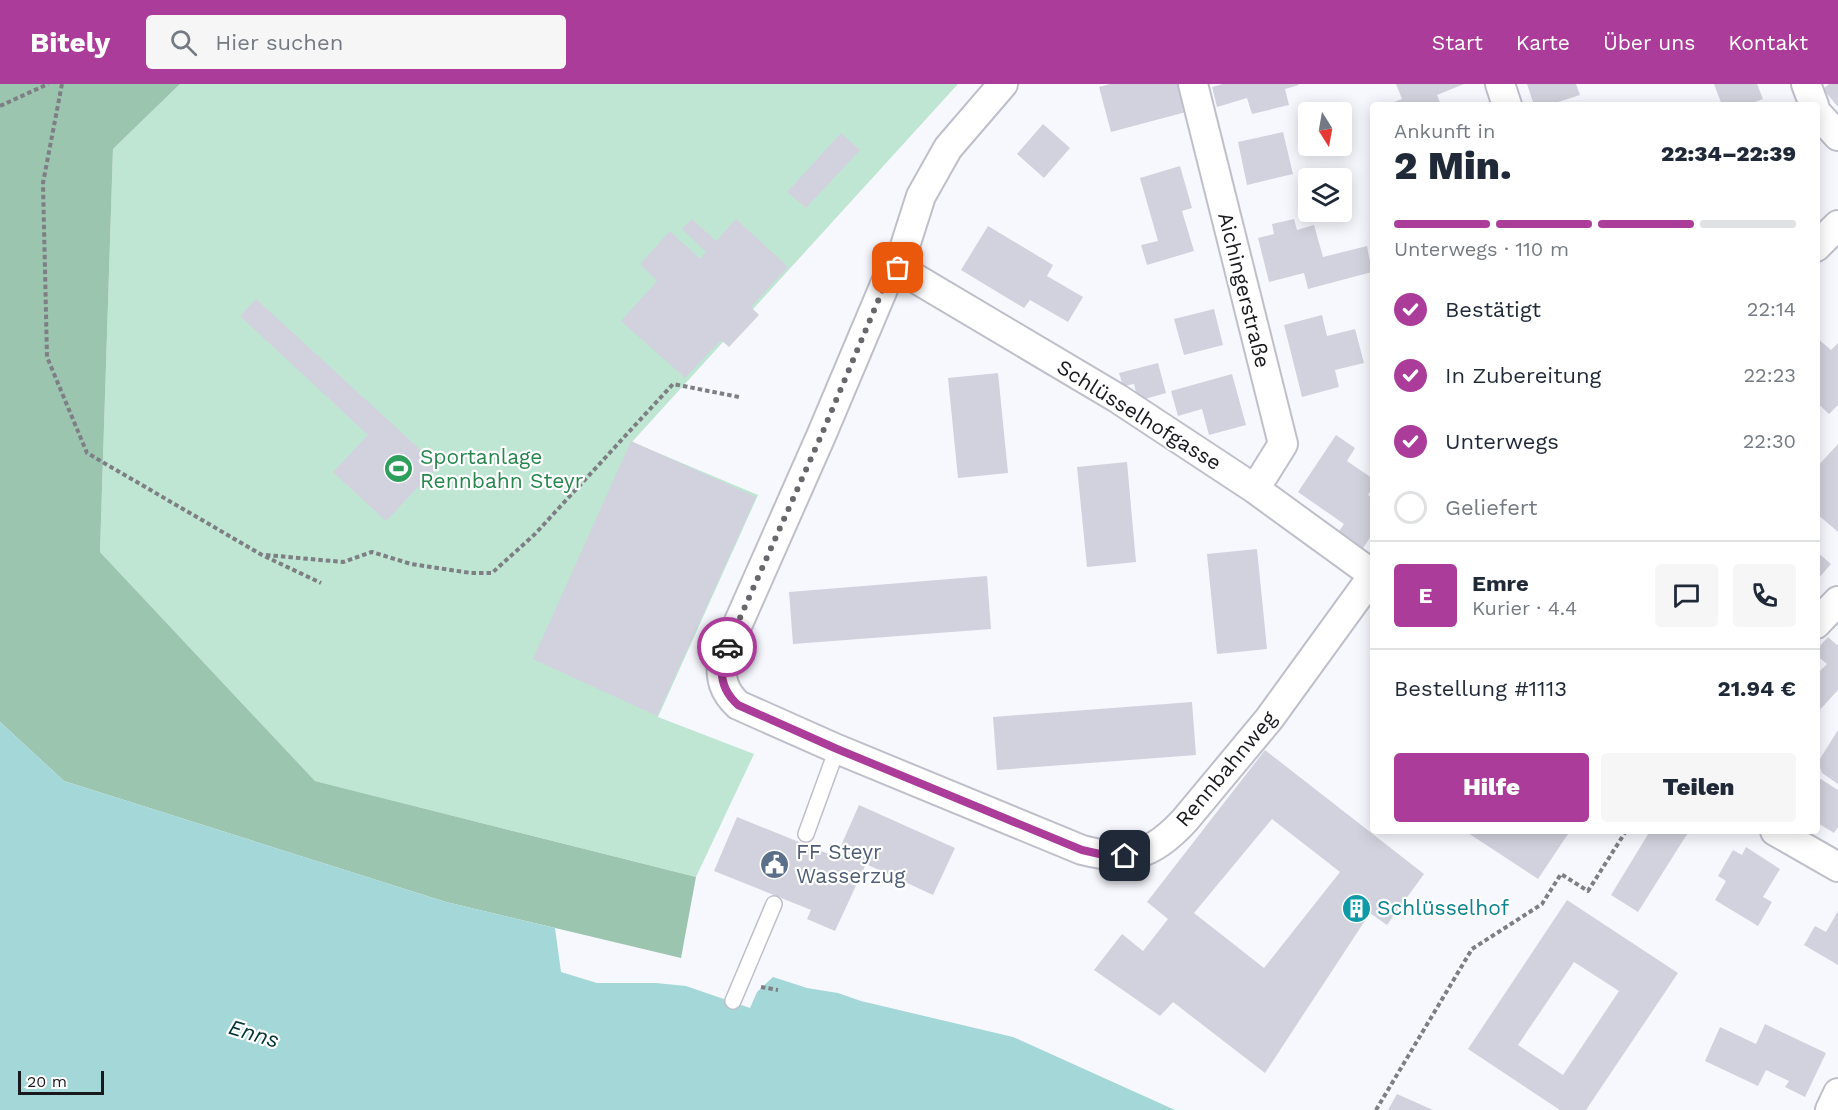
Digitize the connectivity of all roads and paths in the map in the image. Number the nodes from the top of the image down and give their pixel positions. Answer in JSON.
{"nodes":[{"id":1,"x":48,"y":84,"type":"edge"},
{"id":2,"x":62,"y":84,"type":"edge"},
{"id":3,"x":1003,"y":84,"type":"edge"},
{"id":4,"x":1193,"y":84,"type":"edge"},
{"id":5,"x":1500,"y":84,"type":"edge"},
{"id":6,"x":1806,"y":84,"type":"edge"},
{"id":7,"x":1506,"y":102,"type":"edge"},
{"id":8,"x":1813,"y":102,"type":"edge"},
{"id":9,"x":0,"y":106,"type":"edge"},
{"id":10,"x":1820,"y":116,"type":"edge"},
{"id":11,"x":1838,"y":136,"type":"edge"},
{"id":12,"x":1838,"y":225,"type":"edge"},
{"id":13,"x":1820,"y":243,"type":"edge"},
{"id":14,"x":898,"y":268,"type":"junction"},
{"id":15,"x":739,"y":396,"type":"dead end"},
{"id":16,"x":1255,"y":489,"type":"junction"},
{"id":17,"x":262,"y":555,"type":"junction"},
{"id":18,"x":1370,"y":575,"type":"edge"},
{"id":19,"x":1370,"y":579,"type":"edge"},
{"id":20,"x":321,"y":583,"type":"dead end"},
{"id":21,"x":1838,"y":601,"type":"edge"},
{"id":22,"x":1820,"y":620,"type":"edge"},
{"id":23,"x":837,"y":749,"type":"junction"},
{"id":24,"x":806,"y":834,"type":"dead end"},
{"id":25,"x":1624,"y":834,"type":"edge"},
{"id":26,"x":1780,"y":834,"type":"edge"},
{"id":27,"x":1838,"y":867,"type":"edge"},
{"id":28,"x":774,"y":904,"type":"dead end"},
{"id":29,"x":733,"y":1000,"type":"dead end"},
{"id":30,"x":1838,"y":1092,"type":"edge"},
{"id":31,"x":1376,"y":1110,"type":"edge"},
{"id":32,"x":1830,"y":1110,"type":"edge"}],
"edges":[{"from":1,"to":9,"type":"path"},
{"from":2,"to":17,"type":"path"},
{"from":3,"to":14,"type":"street","name":"Rennbahnweg"},
{"from":4,"to":16,"type":"street","name":"Aichingerstraße"},
{"from":5,"to":7,"type":"street"},
{"from":6,"to":8,"type":"street"},
{"from":10,"to":11,"type":"street"},
{"from":12,"to":13,"type":"street"},
{"from":14,"to":16,"type":"street","name":"Schlüsselhofgasse"},
{"from":14,"to":23,"type":"street","name":"Rennbahnweg"},
{"from":15,"to":17,"type":"path"},
{"from":16,"to":18,"type":"street","name":"Schlüsselhofgasse"},
{"from":17,"to":20,"type":"path"},
{"from":19,"to":23,"type":"street","name":"Rennbahnweg"},
{"from":21,"to":22,"type":"street"},
{"from":23,"to":24,"type":"lane"},
{"from":25,"to":31,"type":"path"},
{"from":26,"to":27,"type":"street"},
{"from":28,"to":29,"type":"lane"},
{"from":30,"to":32,"type":"street"}]}
